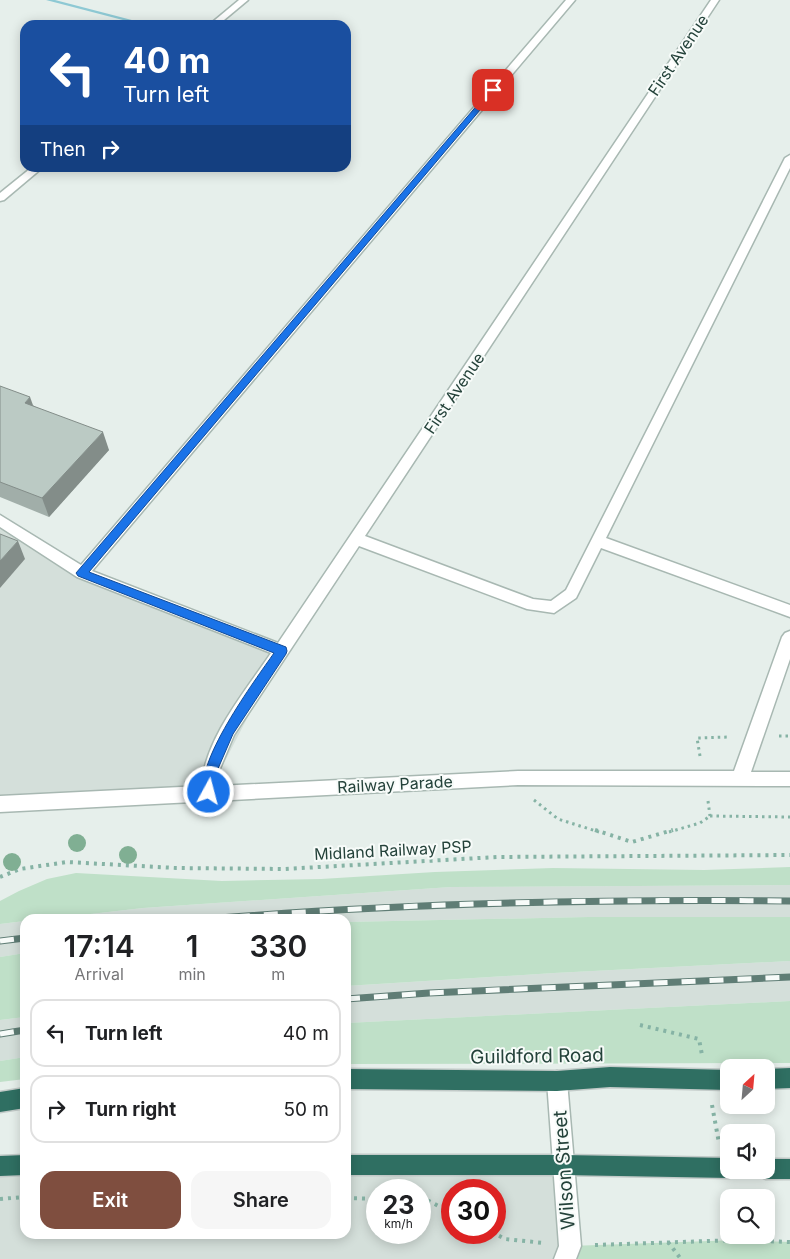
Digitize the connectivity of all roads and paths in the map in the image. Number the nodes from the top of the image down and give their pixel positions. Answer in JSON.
{"nodes":[{"id":1,"x":244,"y":0,"type":"edge"},
{"id":2,"x":571,"y":0,"type":"edge"},
{"id":3,"x":715,"y":0,"type":"edge"},
{"id":4,"x":219,"y":20,"type":"edge"},
{"id":5,"x":790,"y":158,"type":"edge"},
{"id":6,"x":32,"y":172,"type":"edge"},
{"id":7,"x":0,"y":198,"type":"edge"},
{"id":8,"x":0,"y":520,"type":"edge"},
{"id":9,"x":357,"y":539,"type":"junction"},
{"id":10,"x":598,"y":541,"type":"junction"},
{"id":11,"x":82,"y":573,"type":"junction"},
{"id":12,"x":790,"y":611,"type":"edge"},
{"id":13,"x":790,"y":637,"type":"edge"},
{"id":14,"x":282,"y":651,"type":"junction"},
{"id":15,"x":518,"y":778,"type":"junction"},
{"id":16,"x":740,"y":779,"type":"junction"},
{"id":17,"x":790,"y":779,"type":"edge"},
{"id":18,"x":209,"y":792,"type":"junction"},
{"id":19,"x":0,"y":804,"type":"edge"},
{"id":20,"x":790,"y":817,"type":"edge"},
{"id":21,"x":790,"y":855,"type":"edge"},
{"id":22,"x":0,"y":877,"type":"edge"},
{"id":23,"x":790,"y":1078,"type":"edge"},
{"id":24,"x":351,"y":1079,"type":"edge"},
{"id":25,"x":775,"y":1079,"type":"edge"},
{"id":26,"x":557,"y":1080,"type":"junction"},
{"id":27,"x":720,"y":1080,"type":"edge"},
{"id":28,"x":20,"y":1099,"type":"edge"},
{"id":29,"x":0,"y":1102,"type":"edge"},
{"id":30,"x":20,"y":1165,"type":"edge"},
{"id":31,"x":351,"y":1165,"type":"edge"},
{"id":32,"x":564,"y":1165,"type":"junction"},
{"id":33,"x":0,"y":1166,"type":"edge"},
{"id":34,"x":720,"y":1168,"type":"edge"},
{"id":35,"x":775,"y":1169,"type":"edge"},
{"id":36,"x":790,"y":1169,"type":"edge"},
{"id":37,"x":20,"y":1197,"type":"edge"},
{"id":38,"x":351,"y":1198,"type":"edge"},
{"id":39,"x":0,"y":1199,"type":"edge"},
{"id":40,"x":366,"y":1199,"type":"edge"},
{"id":41,"x":720,"y":1238,"type":"edge"},
{"id":42,"x":506,"y":1239,"type":"edge"},
{"id":43,"x":775,"y":1241,"type":"edge"},
{"id":44,"x":668,"y":1242,"type":"junction"},
{"id":45,"x":790,"y":1242,"type":"edge"},
{"id":46,"x":567,"y":1252,"type":"edge"},
{"id":47,"x":681,"y":1259,"type":"edge"}],
"edges":[{"from":1,"to":4,"type":"street"},
{"from":2,"to":11,"type":"street"},
{"from":3,"to":9,"type":"street","name":"First Avenue"},
{"from":5,"to":10,"type":"street"},
{"from":6,"to":7,"type":"street"},
{"from":8,"to":11,"type":"street"},
{"from":9,"to":10,"type":"street"},
{"from":9,"to":14,"type":"street","name":"First Avenue"},
{"from":10,"to":12,"type":"street"},
{"from":11,"to":14,"type":"street"},
{"from":13,"to":16,"type":"street"},
{"from":14,"to":18,"type":"street","name":"First Avenue"},
{"from":15,"to":16,"type":"street","name":"Railway Parade"},
{"from":15,"to":18,"type":"street","name":"Railway Parade"},
{"from":15,"to":20,"type":"path"},
{"from":16,"to":17,"type":"street","name":"Railway Parade"},
{"from":18,"to":19,"type":"street","name":"Railway Parade"},
{"from":21,"to":22,"type":"path","name":"Midland Railway PSP"},
{"from":23,"to":25,"type":"highway"},
{"from":24,"to":26,"type":"highway","name":"Guildford Road"},
{"from":26,"to":27,"type":"highway","name":"Guildford Road"},
{"from":26,"to":32,"type":"street","name":"Wilson Street"},
{"from":28,"to":29,"type":"highway"},
{"from":30,"to":33,"type":"highway"},
{"from":31,"to":32,"type":"highway"},
{"from":32,"to":34,"type":"highway"},
{"from":32,"to":46,"type":"street","name":"Wilson Street"},
{"from":35,"to":36,"type":"highway"},
{"from":37,"to":39,"type":"path"},
{"from":38,"to":40,"type":"path"},
{"from":41,"to":44,"type":"path"},
{"from":42,"to":46,"type":"path"},
{"from":43,"to":45,"type":"path"},
{"from":44,"to":46,"type":"path"},
{"from":44,"to":47,"type":"path"}]}
